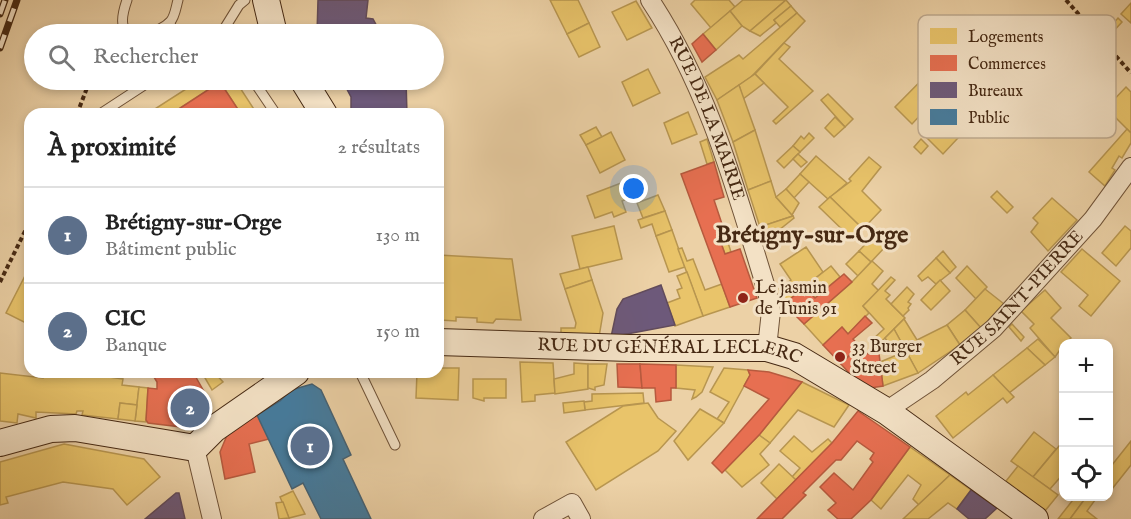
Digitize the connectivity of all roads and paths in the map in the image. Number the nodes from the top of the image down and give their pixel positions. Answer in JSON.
{"nodes":[{"id":1,"x":127,"y":0,"type":"edge"},
{"id":2,"x":178,"y":0,"type":"edge"},
{"id":3,"x":245,"y":0,"type":"edge"},
{"id":4,"x":266,"y":0,"type":"edge"},
{"id":5,"x":650,"y":0,"type":"edge"},
{"id":6,"x":1066,"y":0,"type":"edge"},
{"id":7,"x":1079,"y":15,"type":"edge"},
{"id":8,"x":169,"y":23,"type":"edge"},
{"id":9,"x":123,"y":24,"type":"edge"},
{"id":10,"x":228,"y":24,"type":"edge"},
{"id":11,"x":272,"y":24,"type":"edge"},
{"id":12,"x":1116,"y":56,"type":"edge"},
{"id":13,"x":1131,"y":73,"type":"edge"},
{"id":14,"x":86,"y":90,"type":"edge"},
{"id":15,"x":137,"y":90,"type":"edge"},
{"id":16,"x":260,"y":90,"type":"edge"},
{"id":17,"x":309,"y":90,"type":"edge"},
{"id":18,"x":79,"y":108,"type":"edge"},
{"id":19,"x":109,"y":108,"type":"edge"},
{"id":20,"x":272,"y":108,"type":"edge"},
{"id":21,"x":320,"y":108,"type":"edge"},
{"id":22,"x":1131,"y":167,"type":"edge"},
{"id":23,"x":24,"y":232,"type":"edge"},
{"id":24,"x":0,"y":282,"type":"edge"},
{"id":25,"x":444,"y":342,"type":"edge"},
{"id":26,"x":767,"y":348,"type":"junction"},
{"id":27,"x":287,"y":378,"type":"edge"},
{"id":28,"x":363,"y":378,"type":"edge"},
{"id":29,"x":886,"y":411,"type":"junction"},
{"id":30,"x":0,"y":443,"type":"edge"},
{"id":31,"x":395,"y":445,"type":"dead end"},
{"id":32,"x":195,"y":448,"type":"junction"},
{"id":33,"x":212,"y":519,"type":"edge"},
{"id":34,"x":543,"y":519,"type":"edge"},
{"id":35,"x":581,"y":519,"type":"edge"},
{"id":36,"x":1035,"y":519,"type":"edge"}],
"edges":[{"from":1,"to":9,"type":"lane"},
{"from":2,"to":8,"type":"lane"},
{"from":3,"to":10,"type":"lane"},
{"from":4,"to":11,"type":"street"},
{"from":5,"to":26,"type":"street","name":"RUE DE LA MAIRIE"},
{"from":6,"to":7,"type":"path"},
{"from":12,"to":13,"type":"path"},
{"from":14,"to":18,"type":"path"},
{"from":15,"to":19,"type":"lane"},
{"from":16,"to":20,"type":"lane"},
{"from":17,"to":21,"type":"street"},
{"from":22,"to":29,"type":"street","name":"RUE SAINT-PIERRE"},
{"from":23,"to":24,"type":"path"},
{"from":25,"to":26,"type":"street","name":"RUE DU GÉNÉRAL LECLERC"},
{"from":26,"to":29,"type":"street","name":"RUE DU GÉNÉRAL LECLERC"},
{"from":27,"to":32,"type":"street"},
{"from":28,"to":31,"type":"lane"},
{"from":29,"to":36,"type":"street","name":"RUE DU GÉNÉRAL LECLERC"},
{"from":30,"to":32,"type":"street"},
{"from":32,"to":33,"type":"street"},
{"from":34,"to":35,"type":"street"}]}
